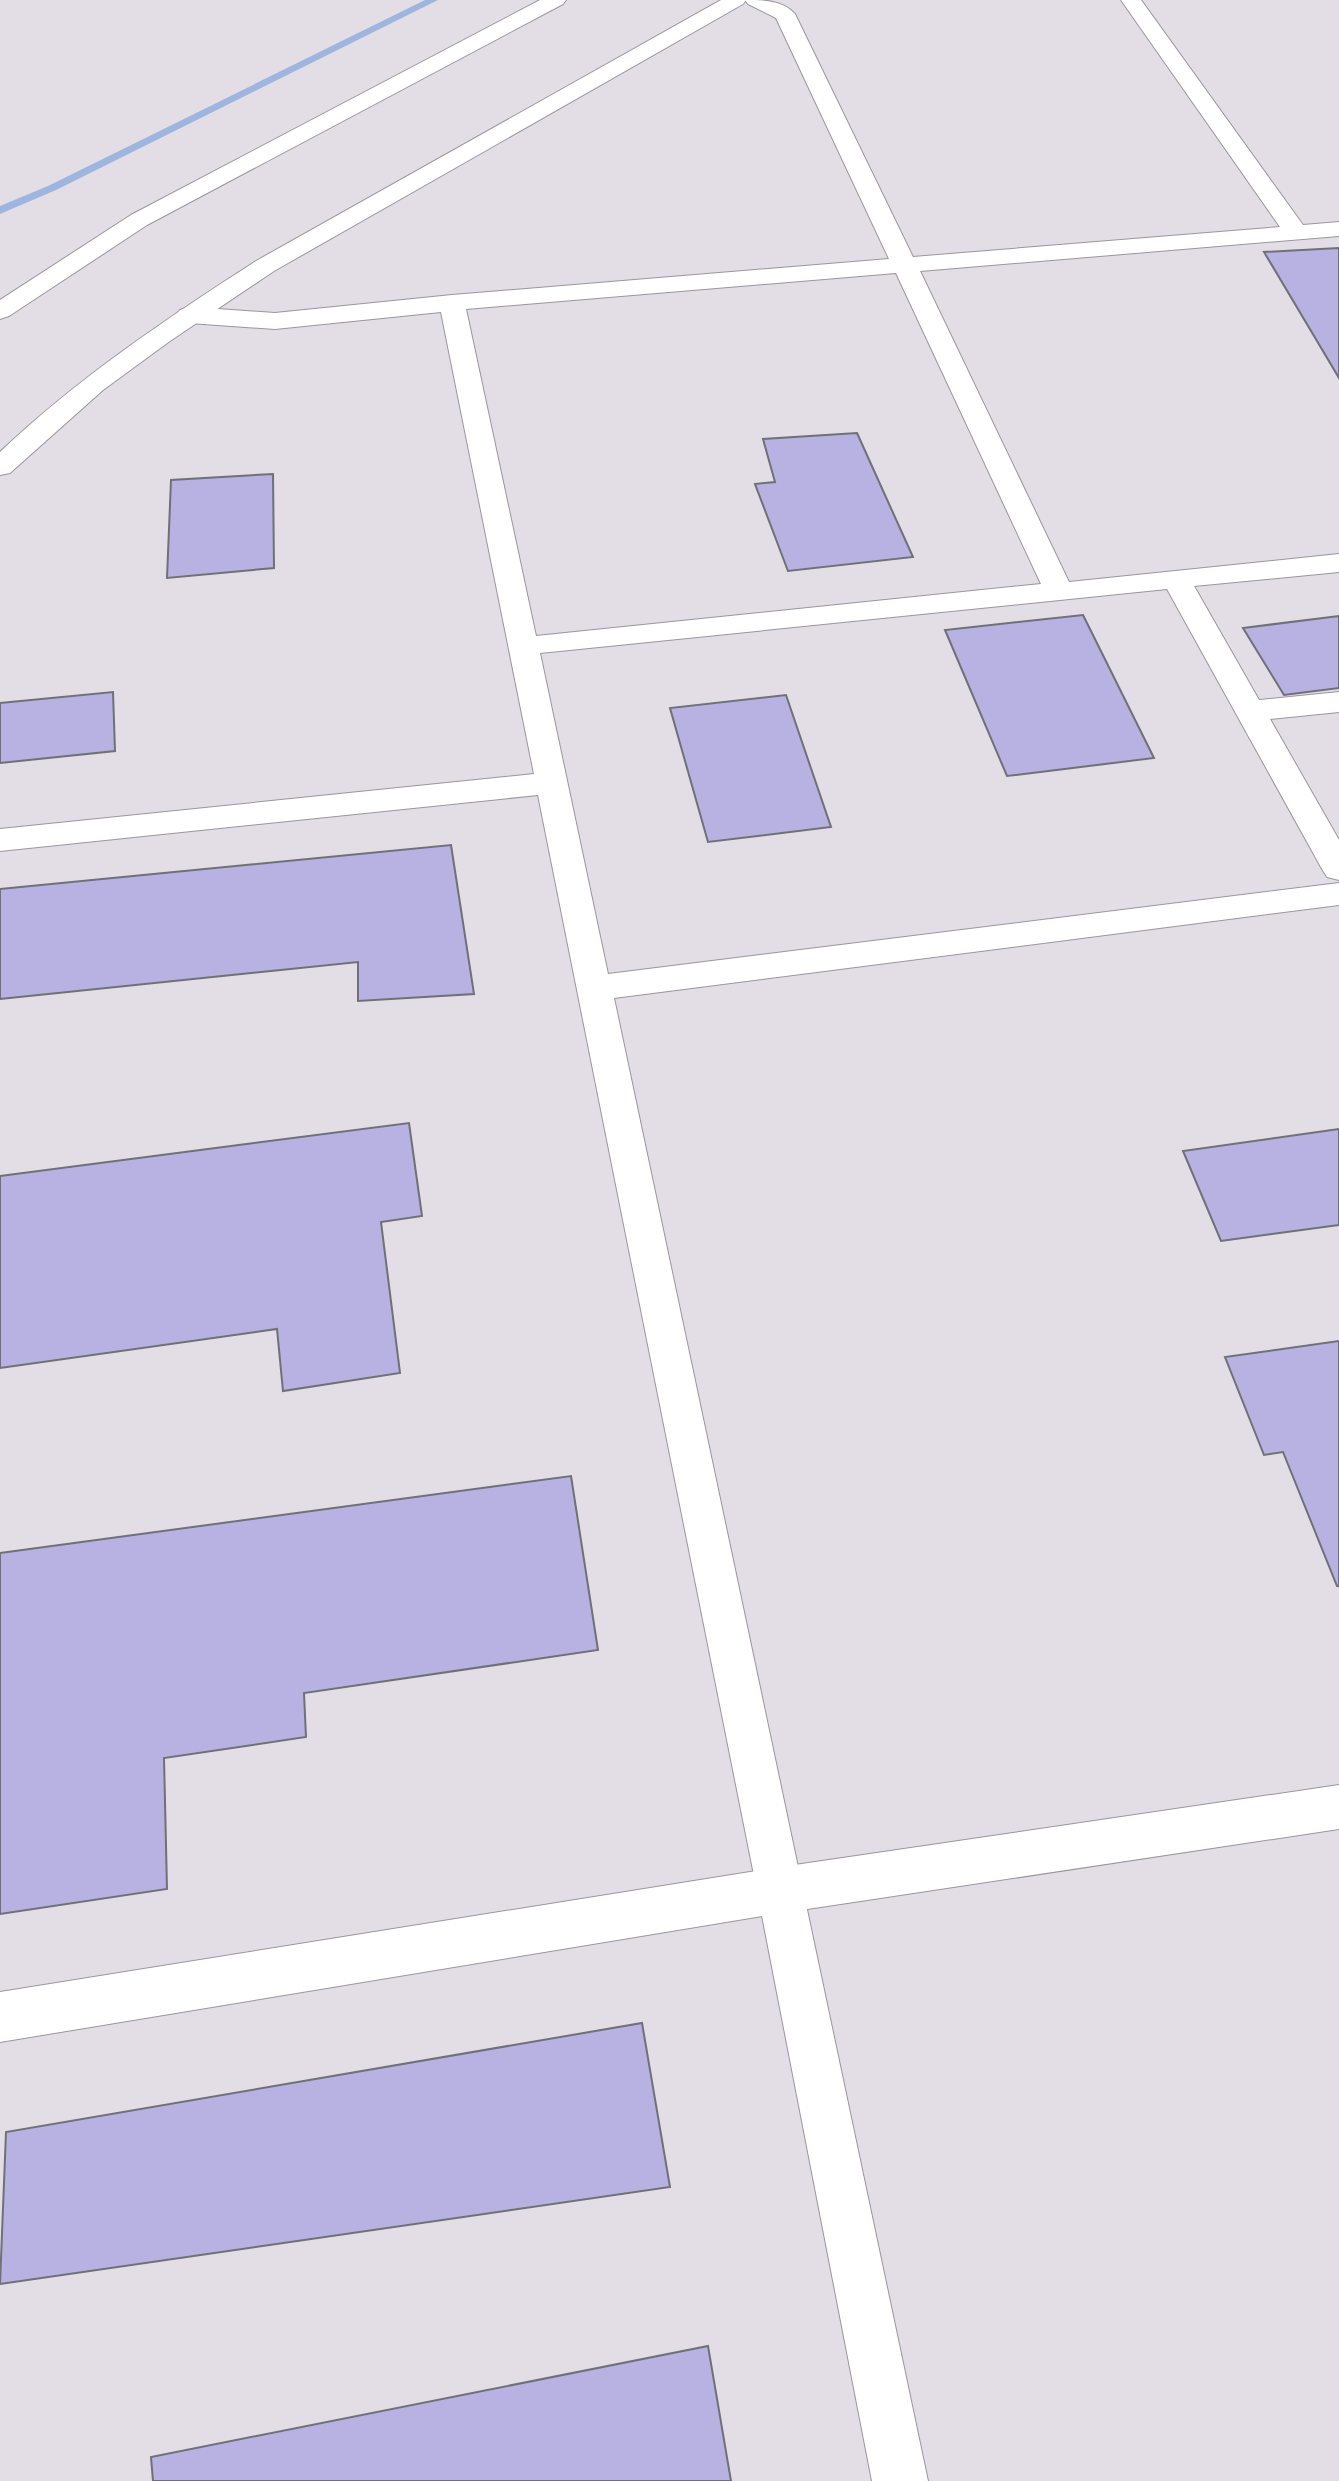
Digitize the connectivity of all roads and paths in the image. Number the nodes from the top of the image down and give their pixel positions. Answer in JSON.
{"nodes":[{"id":1,"x":556,"y":0,"type":"edge"},
{"id":2,"x":736,"y":0,"type":"edge"},
{"id":3,"x":755,"y":0,"type":"edge"},
{"id":4,"x":1131,"y":0,"type":"edge"},
{"id":5,"x":1339,"y":229,"type":"edge"},
{"id":6,"x":1297,"y":233,"type":"junction"},
{"id":7,"x":906,"y":265,"type":"junction"},
{"id":8,"x":452,"y":303,"type":"junction"},
{"id":9,"x":0,"y":311,"type":"edge"},
{"id":10,"x":190,"y":315,"type":"junction"},
{"id":11,"x":0,"y":467,"type":"edge"},
{"id":12,"x":1339,"y":563,"type":"edge"},
{"id":13,"x":1176,"y":579,"type":"junction"},
{"id":14,"x":1059,"y":591,"type":"junction"},
{"id":15,"x":523,"y":646,"type":"junction"},
{"id":16,"x":1339,"y":702,"type":"edge"},
{"id":17,"x":1250,"y":711,"type":"junction"},
{"id":18,"x":551,"y":783,"type":"junction"},
{"id":19,"x":0,"y":840,"type":"edge"},
{"id":20,"x":1339,"y":869,"type":"edge"},
{"id":21,"x":1339,"y":894,"type":"edge"},
{"id":22,"x":593,"y":988,"type":"junction"},
{"id":23,"x":1339,"y":1807,"type":"edge"},
{"id":24,"x":781,"y":1890,"type":"junction"},
{"id":25,"x":0,"y":2017,"type":"edge"},
{"id":26,"x":900,"y":2481,"type":"edge"}],
"edges":[{"from":1,"to":9,"type":"street"},
{"from":2,"to":10,"type":"street"},
{"from":3,"to":7,"type":"street"},
{"from":4,"to":6,"type":"street"},
{"from":5,"to":6,"type":"street"},
{"from":6,"to":7,"type":"street"},
{"from":7,"to":8,"type":"street"},
{"from":7,"to":14,"type":"street"},
{"from":8,"to":10,"type":"street"},
{"from":8,"to":15,"type":"street"},
{"from":10,"to":11,"type":"street"},
{"from":12,"to":13,"type":"street"},
{"from":13,"to":14,"type":"street"},
{"from":13,"to":17,"type":"street"},
{"from":14,"to":15,"type":"street"},
{"from":15,"to":18,"type":"street"},
{"from":16,"to":17,"type":"street"},
{"from":17,"to":20,"type":"street"},
{"from":18,"to":19,"type":"street"},
{"from":18,"to":22,"type":"street"},
{"from":21,"to":22,"type":"street"},
{"from":22,"to":24,"type":"street"},
{"from":23,"to":24,"type":"street"},
{"from":24,"to":25,"type":"street"},
{"from":24,"to":26,"type":"street"}]}
